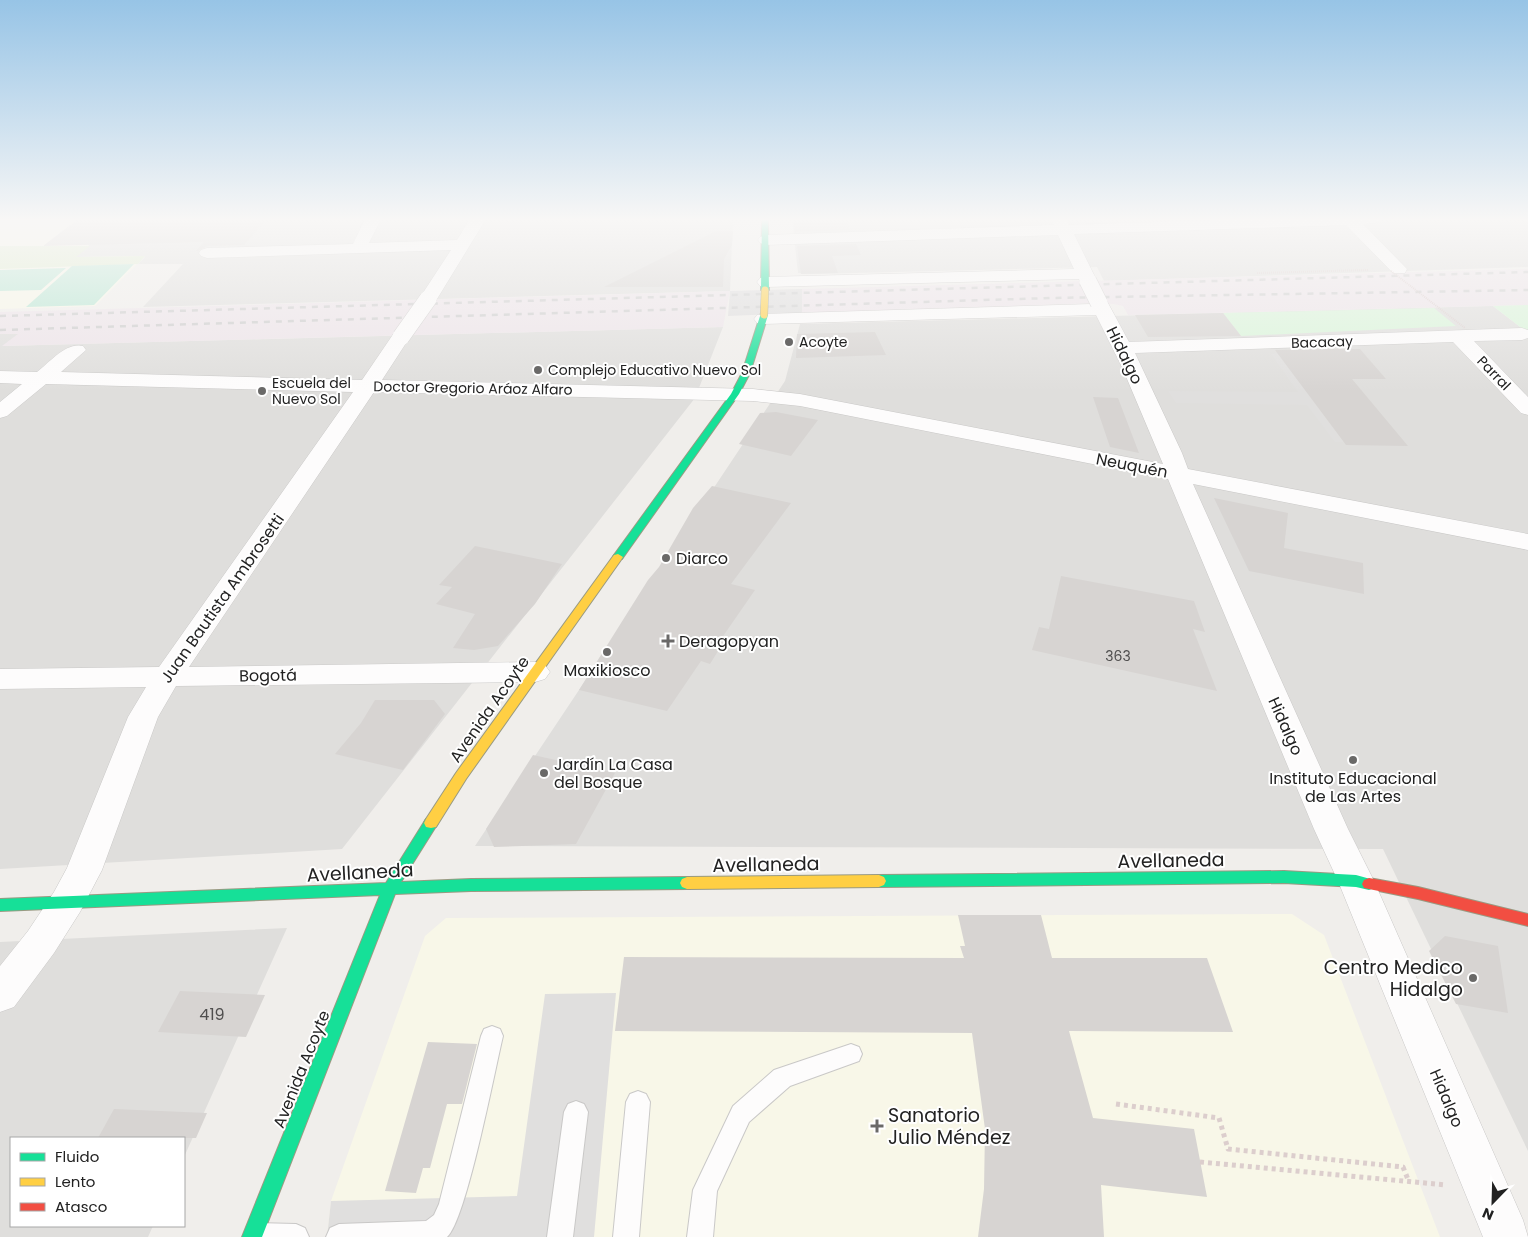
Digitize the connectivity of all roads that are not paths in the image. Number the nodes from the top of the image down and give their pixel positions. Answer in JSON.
{"nodes":[{"id":1,"x":442,"y":277,"type":"edge"},
{"id":2,"x":765,"y":277,"type":"edge"},
{"id":3,"x":1086,"y":277,"type":"joint"},
{"id":4,"x":765,"y":286,"type":"junction"},
{"id":5,"x":1101,"y":306,"type":"junction"},
{"id":6,"x":764,"y":317,"type":"junction"},
{"id":7,"x":1463,"y":333,"type":"junction"},
{"id":8,"x":1522,"y":334,"type":"dead end"},
{"id":9,"x":1122,"y":348,"type":"junction"},
{"id":10,"x":76,"y":350,"type":"dead end"},
{"id":11,"x":0,"y":377,"type":"edge"},
{"id":12,"x":43,"y":377,"type":"junction"},
{"id":13,"x":368,"y":386,"type":"junction"},
{"id":14,"x":735,"y":394,"type":"junction"},
{"id":15,"x":1528,"y":409,"type":"edge"},
{"id":16,"x":0,"y":412,"type":"edge"},
{"id":17,"x":1177,"y":474,"type":"junction"},
{"id":18,"x":1528,"y":542,"type":"edge"},
{"id":19,"x":535,"y":672,"type":"junction"},
{"id":20,"x":168,"y":676,"type":"junction"},
{"id":21,"x":0,"y":679,"type":"edge"},
{"id":22,"x":1356,"y":881,"type":"junction"},
{"id":23,"x":390,"y":888,"type":"junction"},
{"id":24,"x":68,"y":902,"type":"junction"},
{"id":25,"x":0,"y":905,"type":"edge"},
{"id":26,"x":1528,"y":920,"type":"edge"},
{"id":27,"x":0,"y":995,"type":"edge"},
{"id":28,"x":492,"y":1036,"type":"dead end"},
{"id":29,"x":851,"y":1054,"type":"dead end"},
{"id":30,"x":638,"y":1102,"type":"dead end"},
{"id":31,"x":576,"y":1112,"type":"dead end"},
{"id":32,"x":252,"y":1237,"type":"edge"},
{"id":33,"x":296,"y":1237,"type":"edge"},
{"id":34,"x":339,"y":1237,"type":"edge"},
{"id":35,"x":560,"y":1237,"type":"edge"},
{"id":36,"x":626,"y":1237,"type":"edge"},
{"id":37,"x":700,"y":1237,"type":"edge"},
{"id":38,"x":1506,"y":1237,"type":"edge"}],
"edges":[{"from":1,"to":13,"type":"street","name":"Juan Bautista Ambrosetti","bridge":true},
{"from":2,"to":4,"type":"main road","name":"Avenida Acoyte"},
{"from":3,"to":4,"type":"street"},
{"from":3,"to":5,"type":"street","name":"Hidalgo","bridge":true},
{"from":4,"to":6,"type":"main road","name":"Avenida Acoyte","bridge":true},
{"from":5,"to":6,"type":"street"},
{"from":5,"to":9,"type":"street","name":"Hidalgo"},
{"from":6,"to":14,"type":"main road","name":"Avenida Acoyte"},
{"from":7,"to":8,"type":"street","name":"Bacacay"},
{"from":7,"to":9,"type":"street","name":"Bacacay"},
{"from":7,"to":15,"type":"street","name":"Parral"},
{"from":9,"to":17,"type":"street","name":"Hidalgo"},
{"from":10,"to":12,"type":"street"},
{"from":11,"to":12,"type":"street","name":"Doctor Gregorio Aráoz Alfaro"},
{"from":12,"to":13,"type":"street","name":"Doctor Gregorio Aráoz Alfaro"},
{"from":12,"to":16,"type":"street"},
{"from":13,"to":14,"type":"street","name":"Doctor Gregorio Aráoz Alfaro"},
{"from":13,"to":20,"type":"street","name":"Juan Bautista Ambrosetti"},
{"from":14,"to":17,"type":"street","name":"Neuquén"},
{"from":14,"to":19,"type":"main road","name":"Avenida Acoyte"},
{"from":17,"to":18,"type":"street","name":"Neuquén"},
{"from":17,"to":22,"type":"street","name":"Hidalgo"},
{"from":19,"to":20,"type":"street","name":"Bogotá"},
{"from":19,"to":23,"type":"main road","name":"Avenida Acoyte"},
{"from":20,"to":21,"type":"street","name":"Bogotá"},
{"from":20,"to":24,"type":"street","name":"Juan Bautista Ambrosetti"},
{"from":22,"to":23,"type":"main road","name":"Avellaneda"},
{"from":22,"to":26,"type":"main road","name":"Avellaneda"},
{"from":22,"to":38,"type":"street","name":"Hidalgo"},
{"from":23,"to":24,"type":"main road","name":"Avellaneda"},
{"from":23,"to":32,"type":"main road","name":"Avenida Acoyte"},
{"from":24,"to":25,"type":"main road","name":"Avellaneda"},
{"from":24,"to":27,"type":"street","name":"Juan Bautista Ambrosetti"},
{"from":28,"to":34,"type":"lane"},
{"from":29,"to":37,"type":"lane"},
{"from":30,"to":36,"type":"lane"},
{"from":31,"to":35,"type":"lane"},
{"from":32,"to":33,"type":"lane"}]}
